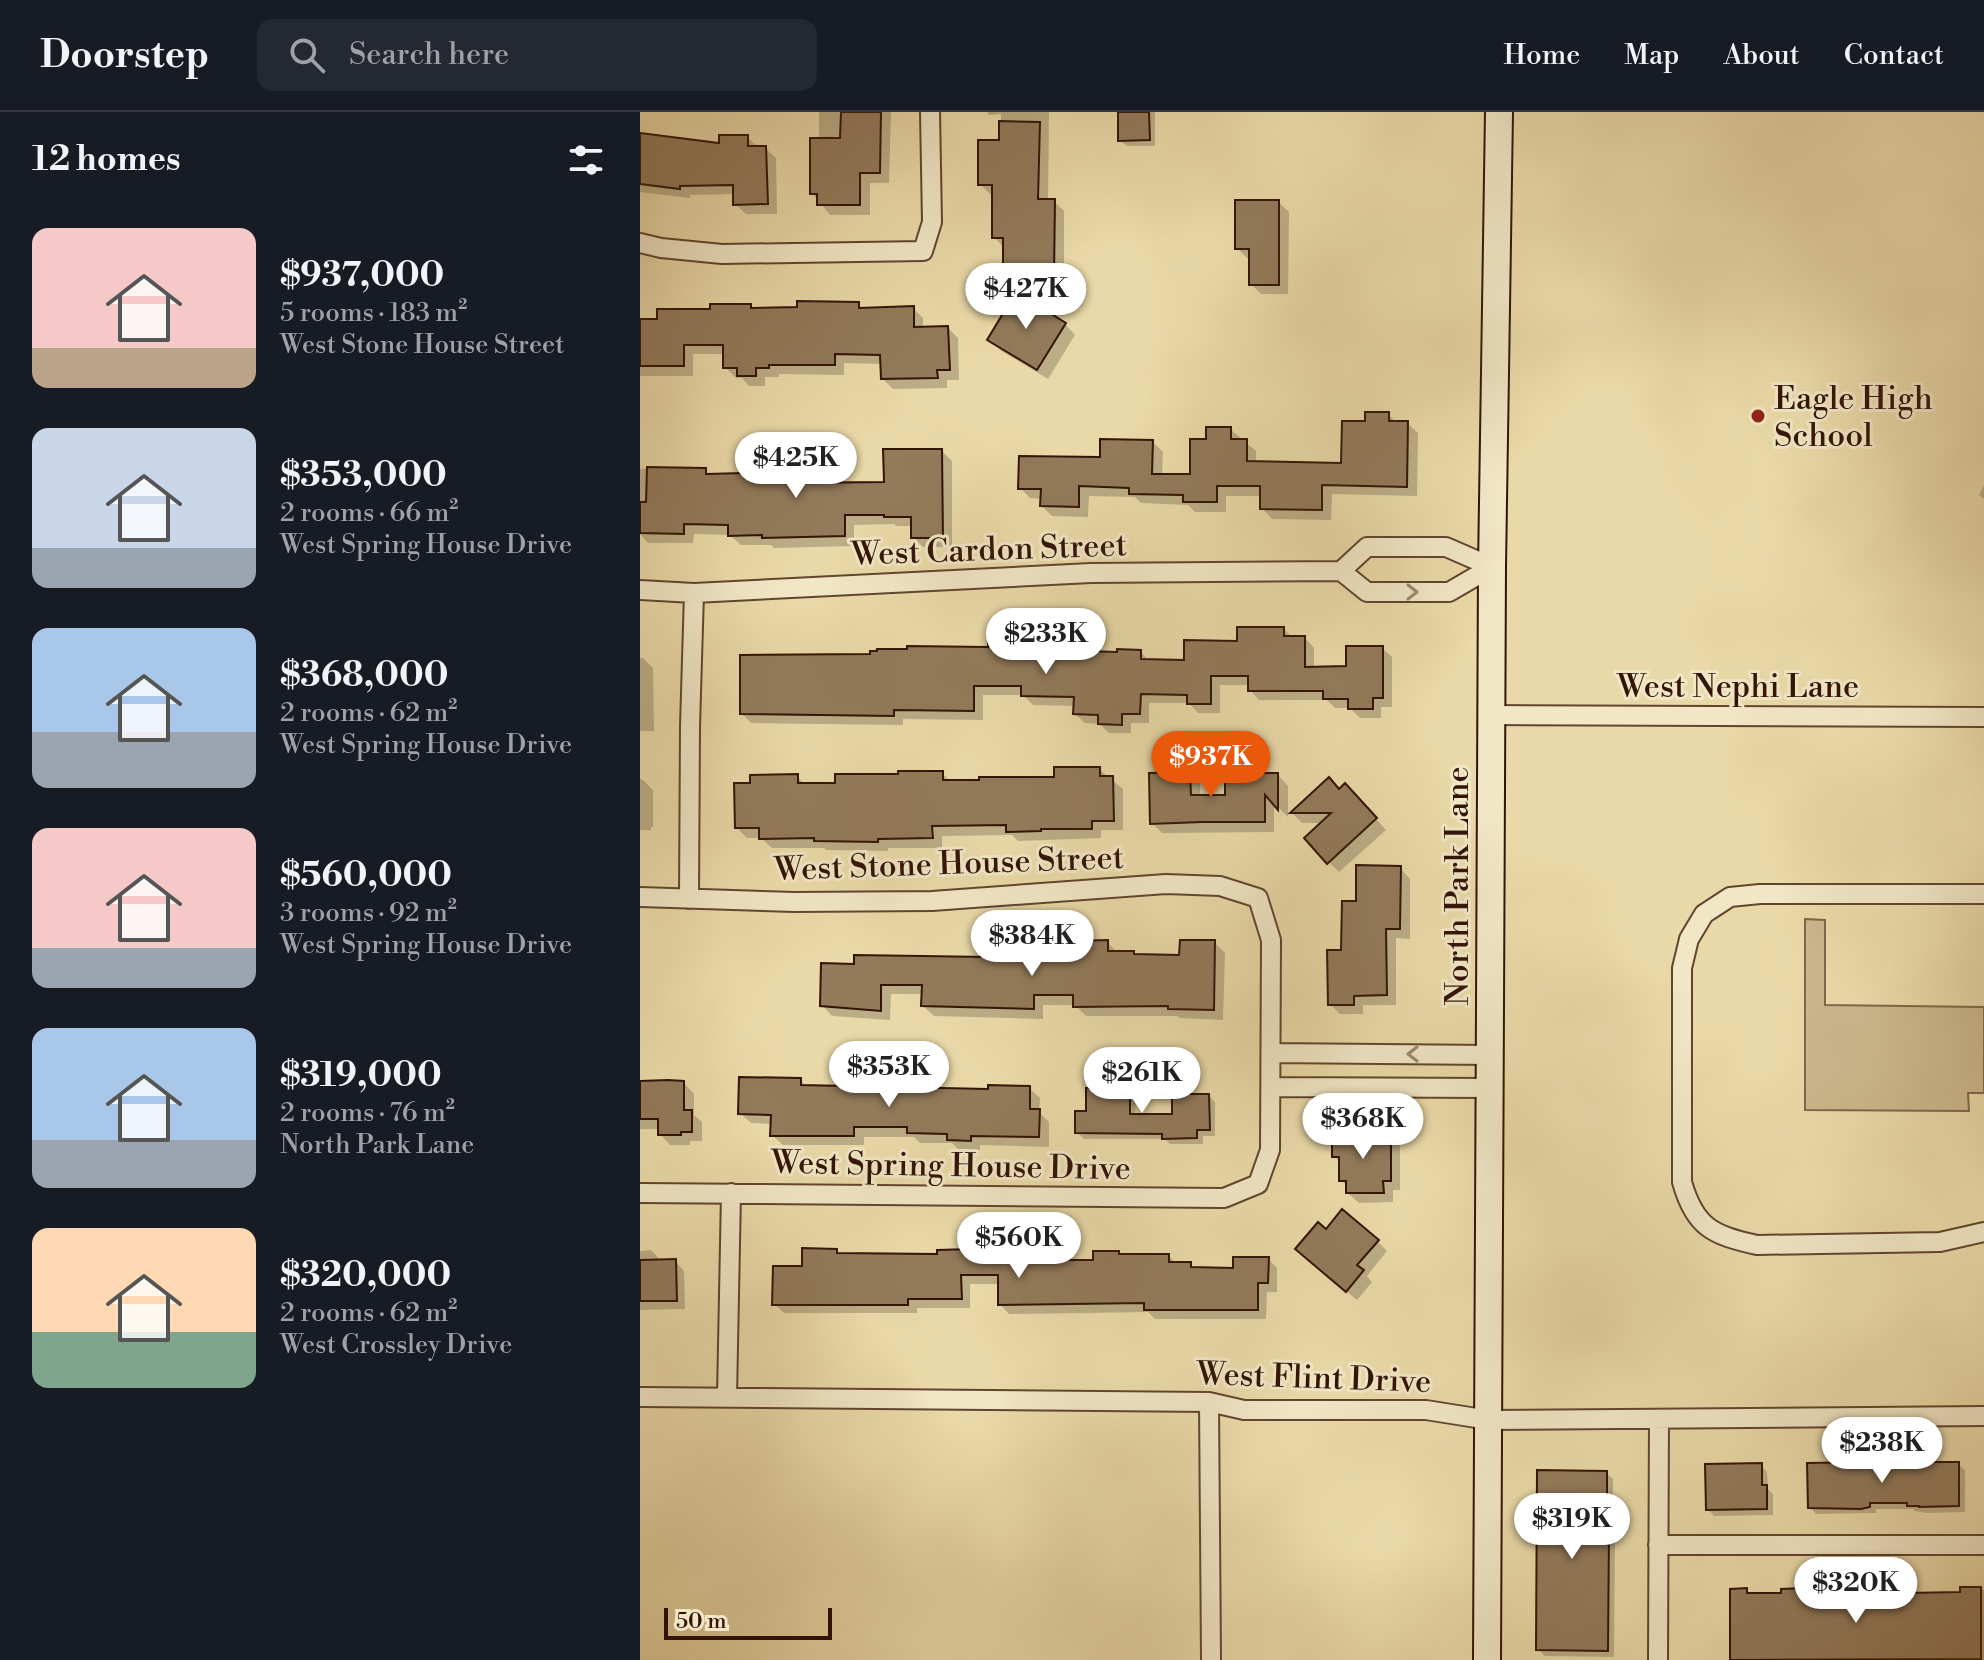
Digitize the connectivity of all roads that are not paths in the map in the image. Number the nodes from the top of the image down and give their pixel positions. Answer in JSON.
{"nodes":[{"id":1,"x":930,"y":112,"type":"edge"},
{"id":2,"x":1499,"y":112,"type":"edge"},
{"id":3,"x":640,"y":243,"type":"edge"},
{"id":4,"x":1492,"y":567,"type":"junction"},
{"id":5,"x":1341,"y":571,"type":"junction"},
{"id":6,"x":640,"y":590,"type":"edge"},
{"id":7,"x":694,"y":593,"type":"junction"},
{"id":8,"x":1492,"y":715,"type":"junction"},
{"id":9,"x":1984,"y":717,"type":"edge"},
{"id":10,"x":1984,"y":894,"type":"edge"},
{"id":11,"x":640,"y":897,"type":"edge"},
{"id":12,"x":689,"y":899,"type":"junction"},
{"id":13,"x":1271,"y":1053,"type":"junction"},
{"id":14,"x":1491,"y":1055,"type":"junction"},
{"id":15,"x":1271,"y":1087,"type":"junction"},
{"id":16,"x":1490,"y":1088,"type":"junction"},
{"id":17,"x":640,"y":1193,"type":"edge"},
{"id":18,"x":731,"y":1193,"type":"junction"},
{"id":19,"x":1984,"y":1232,"type":"edge"},
{"id":20,"x":640,"y":1397,"type":"edge"},
{"id":21,"x":727,"y":1397,"type":"junction"},
{"id":22,"x":1209,"y":1402,"type":"junction"},
{"id":23,"x":1984,"y":1416,"type":"edge"},
{"id":24,"x":1659,"y":1419,"type":"junction"},
{"id":25,"x":1489,"y":1420,"type":"junction"},
{"id":26,"x":1658,"y":1545,"type":"junction"},
{"id":27,"x":1984,"y":1545,"type":"edge"},
{"id":28,"x":1211,"y":1660,"type":"edge"},
{"id":29,"x":1487,"y":1660,"type":"edge"},
{"id":30,"x":1658,"y":1660,"type":"edge"}],
"edges":[{"from":1,"to":3,"type":"street"},
{"from":2,"to":4,"type":"street","name":"North Park Lane"},
{"from":4,"to":5,"type":"street"},
{"from":5,"to":4,"type":"street","one_way":true},
{"from":4,"to":8,"type":"street","name":"North Park Lane"},
{"from":5,"to":7,"type":"street","name":"West Cardon Street"},
{"from":6,"to":7,"type":"street","name":"West Cardon Street"},
{"from":7,"to":12,"type":"street"},
{"from":8,"to":9,"type":"street","name":"West Nephi Lane"},
{"from":8,"to":14,"type":"street","name":"North Park Lane"},
{"from":10,"to":19,"type":"street"},
{"from":11,"to":12,"type":"street","name":"West Stone House Street"},
{"from":12,"to":13,"type":"street","name":"West Stone House Street"},
{"from":14,"to":13,"type":"street","one_way":true},
{"from":13,"to":15,"type":"street"},
{"from":14,"to":16,"type":"street","name":"North Park Lane"},
{"from":15,"to":16,"type":"street"},
{"from":15,"to":18,"type":"street","name":"West Spring House Drive"},
{"from":16,"to":25,"type":"street","name":"North Park Lane"},
{"from":17,"to":18,"type":"street","name":"West Spring House Drive"},
{"from":18,"to":21,"type":"street"},
{"from":20,"to":21,"type":"street","name":"West Flint Drive"},
{"from":21,"to":22,"type":"street","name":"West Flint Drive"},
{"from":22,"to":25,"type":"street","name":"West Flint Drive"},
{"from":22,"to":28,"type":"street"},
{"from":23,"to":24,"type":"street","name":"West Flint Drive"},
{"from":24,"to":25,"type":"street","name":"West Flint Drive"},
{"from":24,"to":26,"type":"street"},
{"from":25,"to":29,"type":"street","name":"North Park Lane"},
{"from":26,"to":27,"type":"street"},
{"from":26,"to":30,"type":"street"}]}
